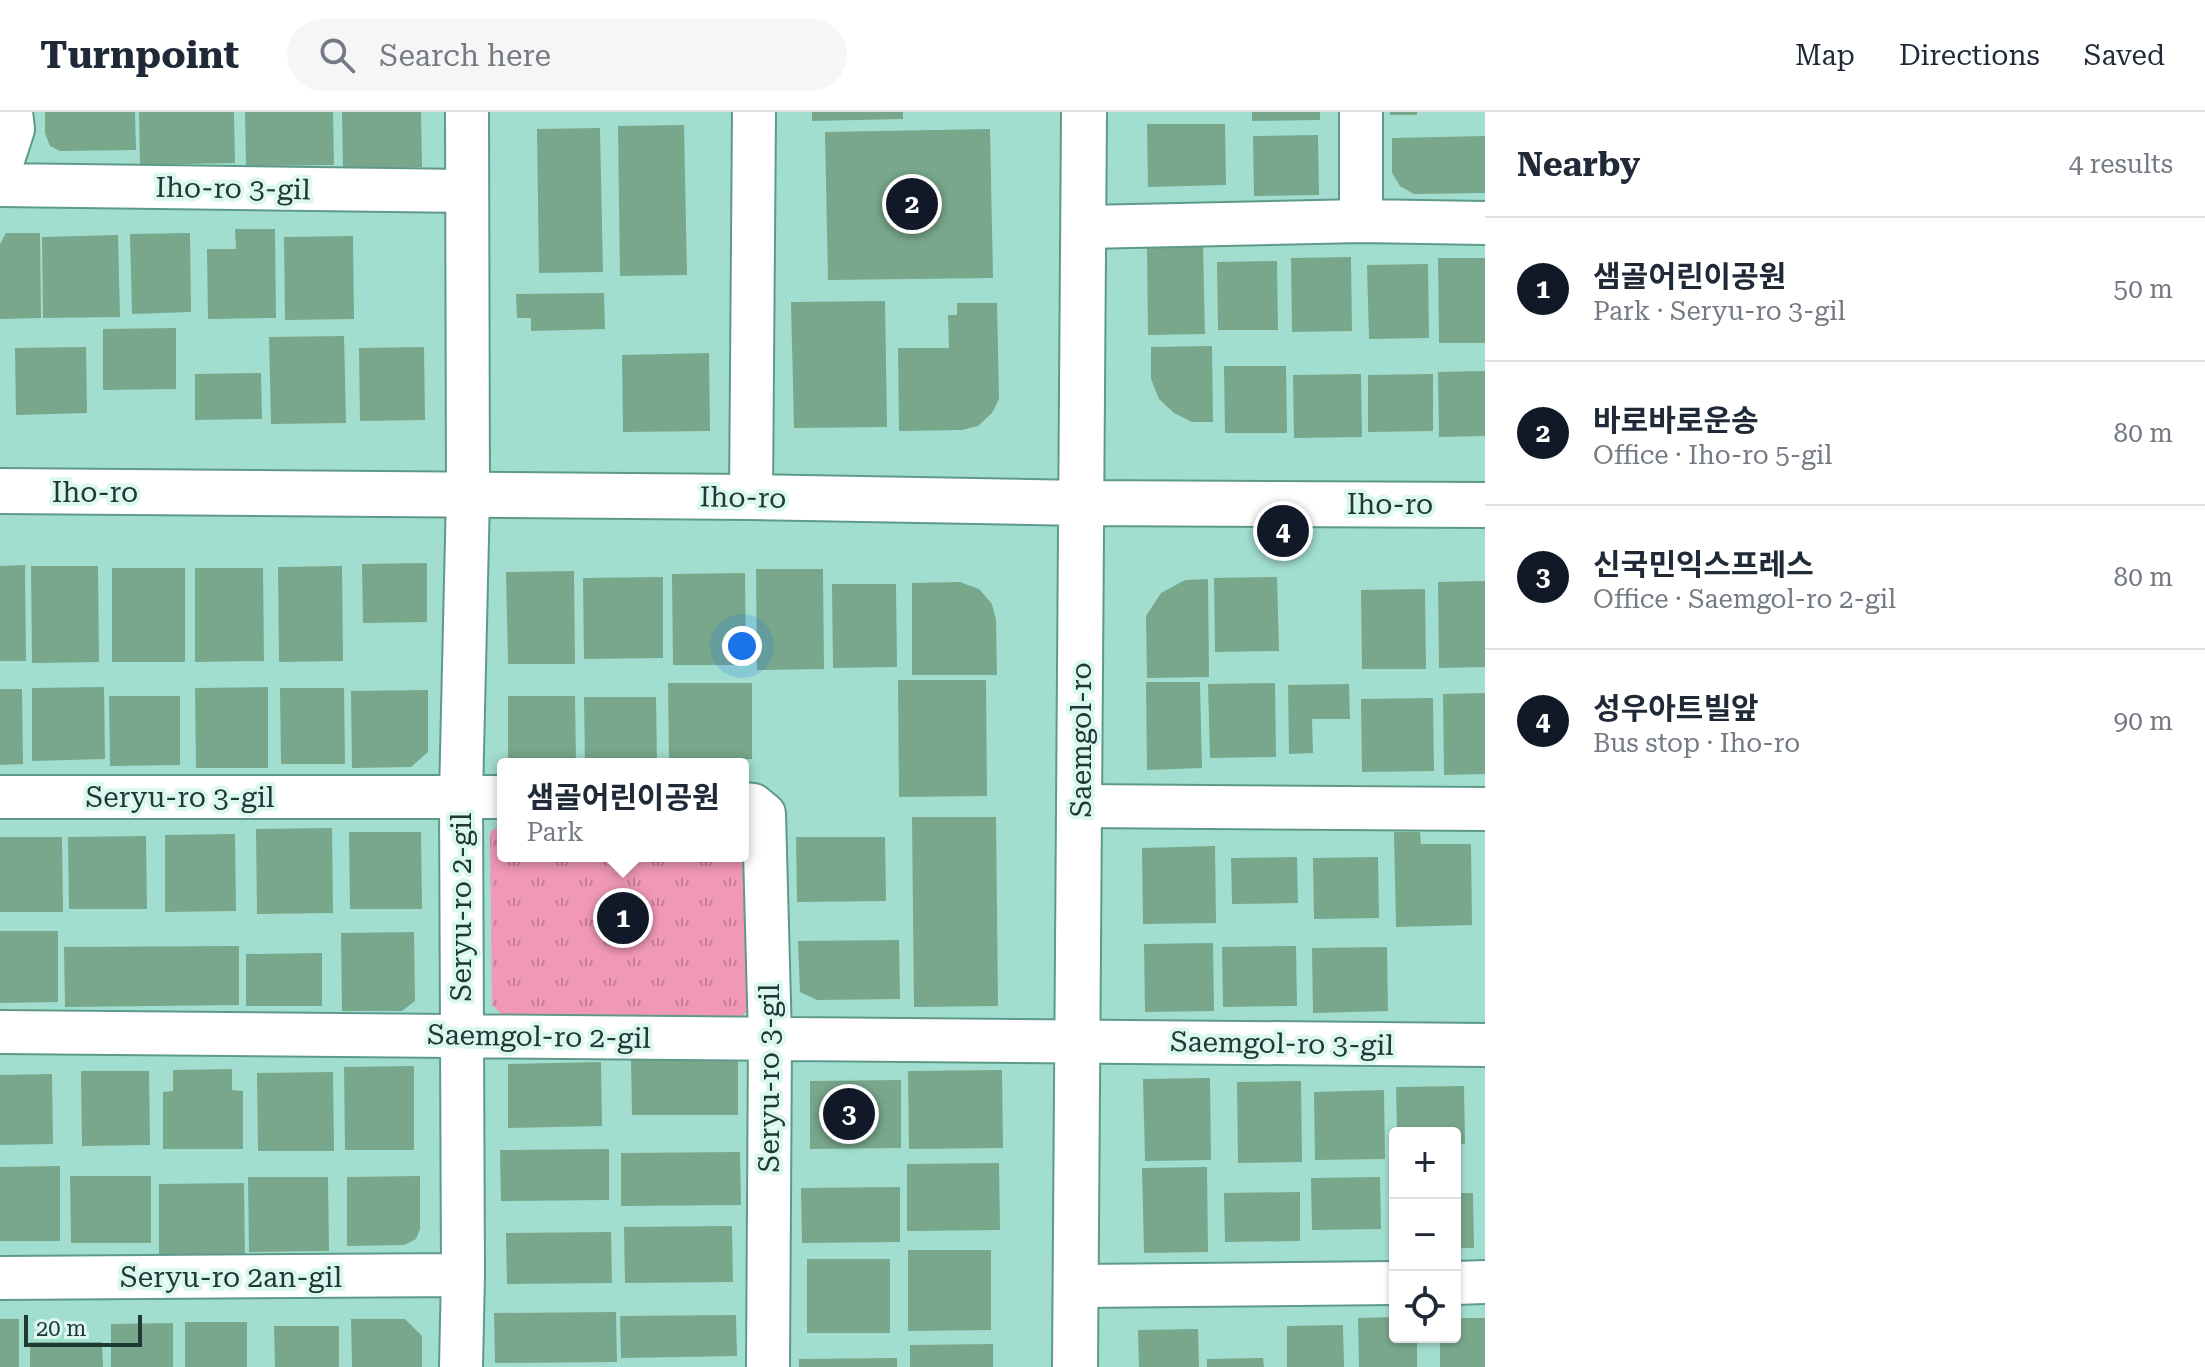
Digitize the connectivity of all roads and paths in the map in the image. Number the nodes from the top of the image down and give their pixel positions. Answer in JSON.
{"nodes":[{"id":1,"x":11,"y":112,"type":"edge"},
{"id":2,"x":467,"y":112,"type":"edge"},
{"id":3,"x":754,"y":112,"type":"edge"},
{"id":4,"x":1084,"y":112,"type":"edge"},
{"id":5,"x":1361,"y":112,"type":"edge"},
{"id":6,"x":0,"y":169,"type":"edge"},
{"id":7,"x":0,"y":185,"type":"edge"},
{"id":8,"x":467,"y":191,"type":"junction"},
{"id":9,"x":1361,"y":221,"type":"junction"},
{"id":10,"x":1485,"y":223,"type":"edge"},
{"id":11,"x":1085,"y":227,"type":"junction"},
{"id":12,"x":0,"y":491,"type":"edge"},
{"id":13,"x":468,"y":495,"type":"junction"},
{"id":14,"x":751,"y":497,"type":"junction"},
{"id":15,"x":1082,"y":503,"type":"junction"},
{"id":16,"x":1485,"y":505,"type":"edge"},
{"id":17,"x":461,"y":796,"type":"junction"},
{"id":18,"x":0,"y":797,"type":"edge"},
{"id":19,"x":497,"y":797,"type":"edge"},
{"id":20,"x":749,"y":805,"type":"edge"},
{"id":21,"x":1080,"y":806,"type":"junction"},
{"id":22,"x":1485,"y":809,"type":"edge"},
{"id":23,"x":0,"y":1032,"type":"edge"},
{"id":24,"x":462,"y":1035,"type":"junction"},
{"id":25,"x":770,"y":1039,"type":"junction"},
{"id":26,"x":1079,"y":1041,"type":"junction"},
{"id":27,"x":1485,"y":1045,"type":"edge"},
{"id":28,"x":463,"y":1275,"type":"junction"},
{"id":29,"x":0,"y":1278,"type":"edge"},
{"id":30,"x":1485,"y":1282,"type":"edge"},
{"id":31,"x":1389,"y":1283,"type":"edge"},
{"id":32,"x":1461,"y":1283,"type":"edge"},
{"id":33,"x":1076,"y":1286,"type":"junction"},
{"id":34,"x":461,"y":1367,"type":"edge"},
{"id":35,"x":768,"y":1367,"type":"edge"},
{"id":36,"x":1075,"y":1367,"type":"edge"}],
"edges":[{"from":1,"to":6,"type":"street"},
{"from":2,"to":8,"type":"street","name":"Seryu-ro 2-gil"},
{"from":3,"to":14,"type":"street"},
{"from":4,"to":11,"type":"street","name":"Saemgol-ro"},
{"from":5,"to":9,"type":"street"},
{"from":7,"to":8,"type":"street","name":"Iho-ro 3-gil"},
{"from":8,"to":13,"type":"street","name":"Seryu-ro 2-gil"},
{"from":9,"to":10,"type":"street"},
{"from":9,"to":11,"type":"street"},
{"from":11,"to":15,"type":"street","name":"Saemgol-ro"},
{"from":12,"to":13,"type":"street","name":"Iho-ro"},
{"from":13,"to":14,"type":"street","name":"Iho-ro"},
{"from":13,"to":17,"type":"street","name":"Seryu-ro 2-gil"},
{"from":14,"to":15,"type":"street","name":"Iho-ro"},
{"from":15,"to":16,"type":"street","name":"Iho-ro"},
{"from":15,"to":21,"type":"street","name":"Saemgol-ro"},
{"from":17,"to":18,"type":"street","name":"Seryu-ro 3-gil"},
{"from":17,"to":19,"type":"street","name":"Seryu-ro 3-gil"},
{"from":17,"to":24,"type":"street","name":"Seryu-ro 2-gil"},
{"from":20,"to":25,"type":"street","name":"Seryu-ro 3-gil"},
{"from":21,"to":22,"type":"street"},
{"from":21,"to":26,"type":"street","name":"Saemgol-ro"},
{"from":23,"to":24,"type":"street","name":"Saemgol-ro 2-gil"},
{"from":24,"to":25,"type":"street","name":"Saemgol-ro 2-gil"},
{"from":24,"to":28,"type":"street","name":"Seryu-ro 2-gil"},
{"from":25,"to":26,"type":"street","name":"Saemgol-ro 2-gil"},
{"from":25,"to":35,"type":"street","name":"Seryu-ro 3-gil"},
{"from":26,"to":27,"type":"street","name":"Saemgol-ro 3-gil"},
{"from":26,"to":33,"type":"street","name":"Saemgol-ro"},
{"from":28,"to":29,"type":"street","name":"Seryu-ro 2an-gil"},
{"from":28,"to":34,"type":"street","name":"Seryu-ro 2-gil"},
{"from":30,"to":32,"type":"street"},
{"from":31,"to":33,"type":"street"},
{"from":33,"to":36,"type":"street","name":"Saemgol-ro"}]}
